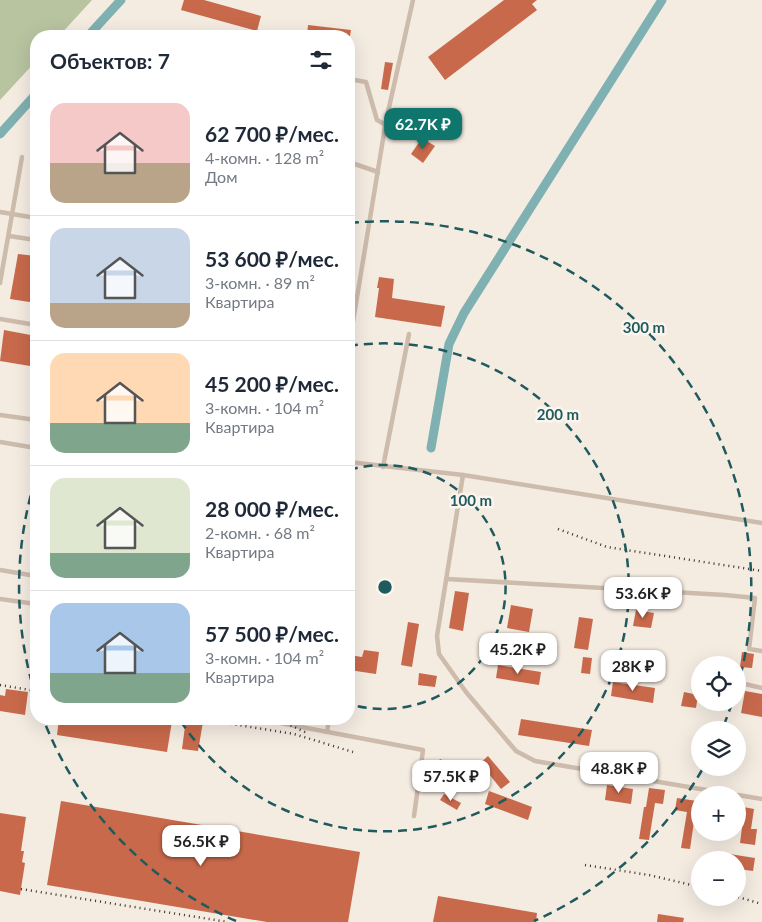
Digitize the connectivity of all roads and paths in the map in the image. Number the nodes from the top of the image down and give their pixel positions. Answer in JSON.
{"nodes":[{"id":1,"x":413,"y":0,"type":"edge"},
{"id":2,"x":355,"y":80,"type":"edge"},
{"id":3,"x":386,"y":125,"type":"junction"},
{"id":4,"x":22,"y":157,"type":"dead end"},
{"id":5,"x":355,"y":164,"type":"edge"},
{"id":6,"x":378,"y":172,"type":"junction"},
{"id":7,"x":0,"y":212,"type":"edge"},
{"id":8,"x":12,"y":214,"type":"junction"},
{"id":9,"x":30,"y":217,"type":"edge"},
{"id":10,"x":9,"y":236,"type":"junction"},
{"id":11,"x":30,"y":239,"type":"edge"},
{"id":12,"x":0,"y":283,"type":"edge"},
{"id":13,"x":355,"y":297,"type":"edge"},
{"id":14,"x":0,"y":319,"type":"edge"},
{"id":15,"x":30,"y":324,"type":"edge"},
{"id":16,"x":409,"y":334,"type":"dead end"},
{"id":17,"x":0,"y":415,"type":"edge"},
{"id":18,"x":30,"y":419,"type":"edge"},
{"id":19,"x":0,"y":442,"type":"edge"},
{"id":20,"x":30,"y":447,"type":"edge"},
{"id":21,"x":355,"y":463,"type":"edge"},
{"id":22,"x":383,"y":467,"type":"junction"},
{"id":23,"x":464,"y":475,"type":"junction"},
{"id":24,"x":762,"y":523,"type":"edge"},
{"id":25,"x":0,"y":570,"type":"edge"},
{"id":26,"x":30,"y":575,"type":"edge"},
{"id":27,"x":447,"y":579,"type":"junction"},
{"id":28,"x":0,"y":599,"type":"edge"},
{"id":29,"x":30,"y":603,"type":"edge"},
{"id":30,"x":762,"y":651,"type":"edge"},
{"id":31,"x":746,"y":684,"type":"edge"},
{"id":32,"x":762,"y":688,"type":"edge"},
{"id":33,"x":290,"y":725,"type":"edge"},
{"id":34,"x":328,"y":725,"type":"edge"},
{"id":35,"x":327,"y":732,"type":"junction"},
{"id":36,"x":691,"y":787,"type":"edge"},
{"id":37,"x":746,"y":796,"type":"edge"},
{"id":38,"x":762,"y":799,"type":"edge"},
{"id":39,"x":414,"y":816,"type":"dead end"}],
"edges":[{"from":1,"to":3,"type":"lane"},
{"from":2,"to":3,"type":"lane"},
{"from":3,"to":6,"type":"lane"},
{"from":4,"to":8,"type":"lane"},
{"from":5,"to":6,"type":"lane"},
{"from":6,"to":13,"type":"lane"},
{"from":7,"to":8,"type":"lane"},
{"from":8,"to":9,"type":"lane"},
{"from":8,"to":10,"type":"lane"},
{"from":10,"to":11,"type":"lane"},
{"from":10,"to":12,"type":"lane"},
{"from":14,"to":15,"type":"lane"},
{"from":16,"to":22,"type":"lane"},
{"from":17,"to":18,"type":"lane"},
{"from":19,"to":20,"type":"lane"},
{"from":21,"to":22,"type":"lane"},
{"from":22,"to":23,"type":"lane"},
{"from":23,"to":24,"type":"lane"},
{"from":23,"to":27,"type":"lane"},
{"from":25,"to":26,"type":"lane"},
{"from":27,"to":30,"type":"lane"},
{"from":27,"to":36,"type":"lane"},
{"from":28,"to":29,"type":"lane"},
{"from":31,"to":32,"type":"lane"},
{"from":33,"to":35,"type":"lane"},
{"from":34,"to":35,"type":"lane"},
{"from":35,"to":39,"type":"lane"},
{"from":37,"to":38,"type":"lane"}]}
